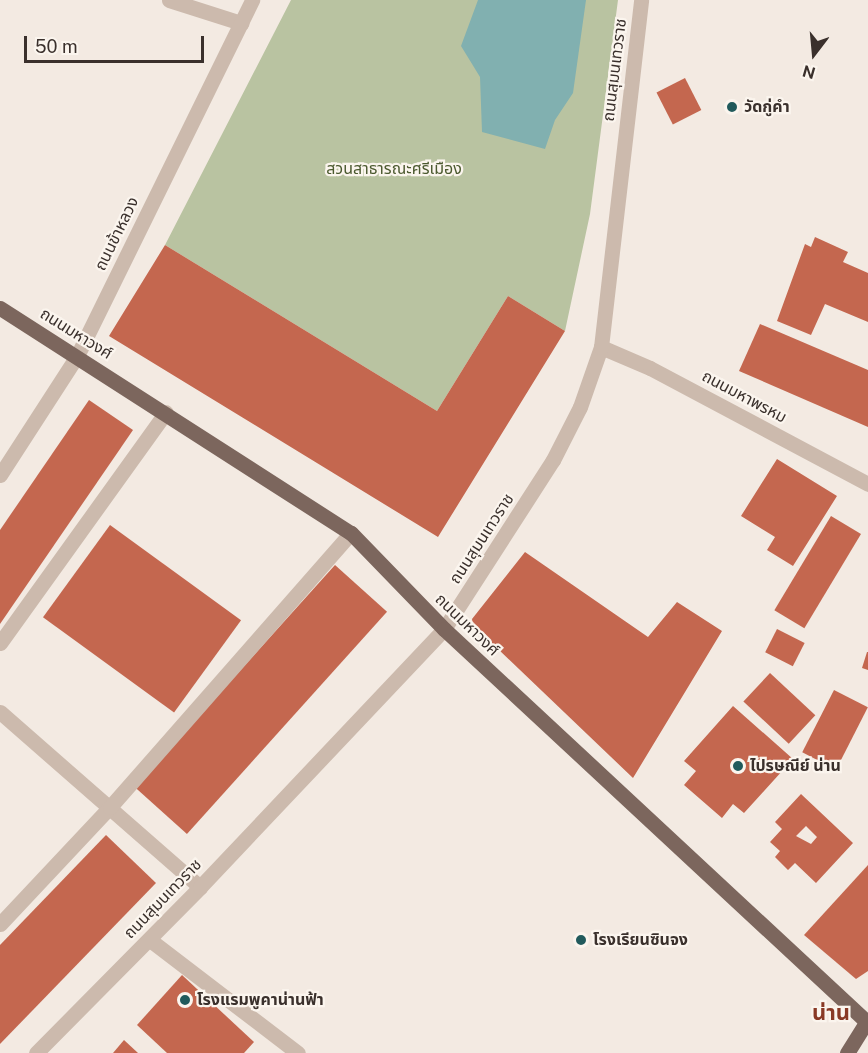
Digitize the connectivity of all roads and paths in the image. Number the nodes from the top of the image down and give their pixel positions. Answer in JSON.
{"nodes":[{"id":1,"x":169,"y":0,"type":"edge"},
{"id":2,"x":252,"y":0,"type":"edge"},
{"id":3,"x":641,"y":0,"type":"edge"},
{"id":4,"x":241,"y":23,"type":"junction"},
{"id":5,"x":0,"y":308,"type":"edge"},
{"id":6,"x":601,"y":348,"type":"junction"},
{"id":7,"x":77,"y":356,"type":"junction"},
{"id":8,"x":166,"y":412,"type":"junction"},
{"id":9,"x":0,"y":475,"type":"edge"},
{"id":10,"x":868,"y":484,"type":"edge"},
{"id":11,"x":351,"y":533,"type":"junction"},
{"id":12,"x":444,"y":629,"type":"junction"},
{"id":13,"x":0,"y":643,"type":"edge"},
{"id":14,"x":0,"y":712,"type":"edge"},
{"id":15,"x":110,"y":807,"type":"junction"},
{"id":16,"x":200,"y":887,"type":"junction"},
{"id":17,"x":0,"y":924,"type":"edge"},
{"id":18,"x":150,"y":939,"type":"junction"},
{"id":19,"x":868,"y":1022,"type":"edge"},
{"id":20,"x":36,"y":1053,"type":"edge"},
{"id":21,"x":298,"y":1053,"type":"edge"},
{"id":22,"x":847,"y":1053,"type":"edge"}],
"edges":[{"from":1,"to":4,"type":"street"},
{"from":2,"to":4,"type":"street","name":"ถนนข้าหลวง"},
{"from":3,"to":6,"type":"street","name":"ถนนสุมนเทวราช"},
{"from":4,"to":7,"type":"street","name":"ถนนข้าหลวง"},
{"from":5,"to":7,"type":"main road","name":"ถนนมหาวงศ์"},
{"from":6,"to":10,"type":"street","name":"ถนนมหาพรหม"},
{"from":6,"to":12,"type":"street","name":"ถนนสุมนเทวราช"},
{"from":7,"to":8,"type":"main road","name":"ถนนมหาวงศ์"},
{"from":7,"to":9,"type":"street","name":"ถนนข้าหลวง"},
{"from":8,"to":11,"type":"main road","name":"ถนนมหาวงศ์"},
{"from":8,"to":13,"type":"street"},
{"from":11,"to":12,"type":"main road","name":"ถนนมหาวงศ์"},
{"from":11,"to":15,"type":"street"},
{"from":12,"to":16,"type":"street","name":"ถนนสุมนเทวราช"},
{"from":12,"to":19,"type":"main road","name":"ถนนมหาวงศ์"},
{"from":14,"to":15,"type":"street"},
{"from":15,"to":16,"type":"street"},
{"from":15,"to":17,"type":"street"},
{"from":16,"to":18,"type":"street","name":"ถนนสุมนเทวราช"},
{"from":18,"to":20,"type":"street","name":"ถนนสุมนเทวราช"},
{"from":18,"to":21,"type":"street"},
{"from":19,"to":22,"type":"main road"}]}
